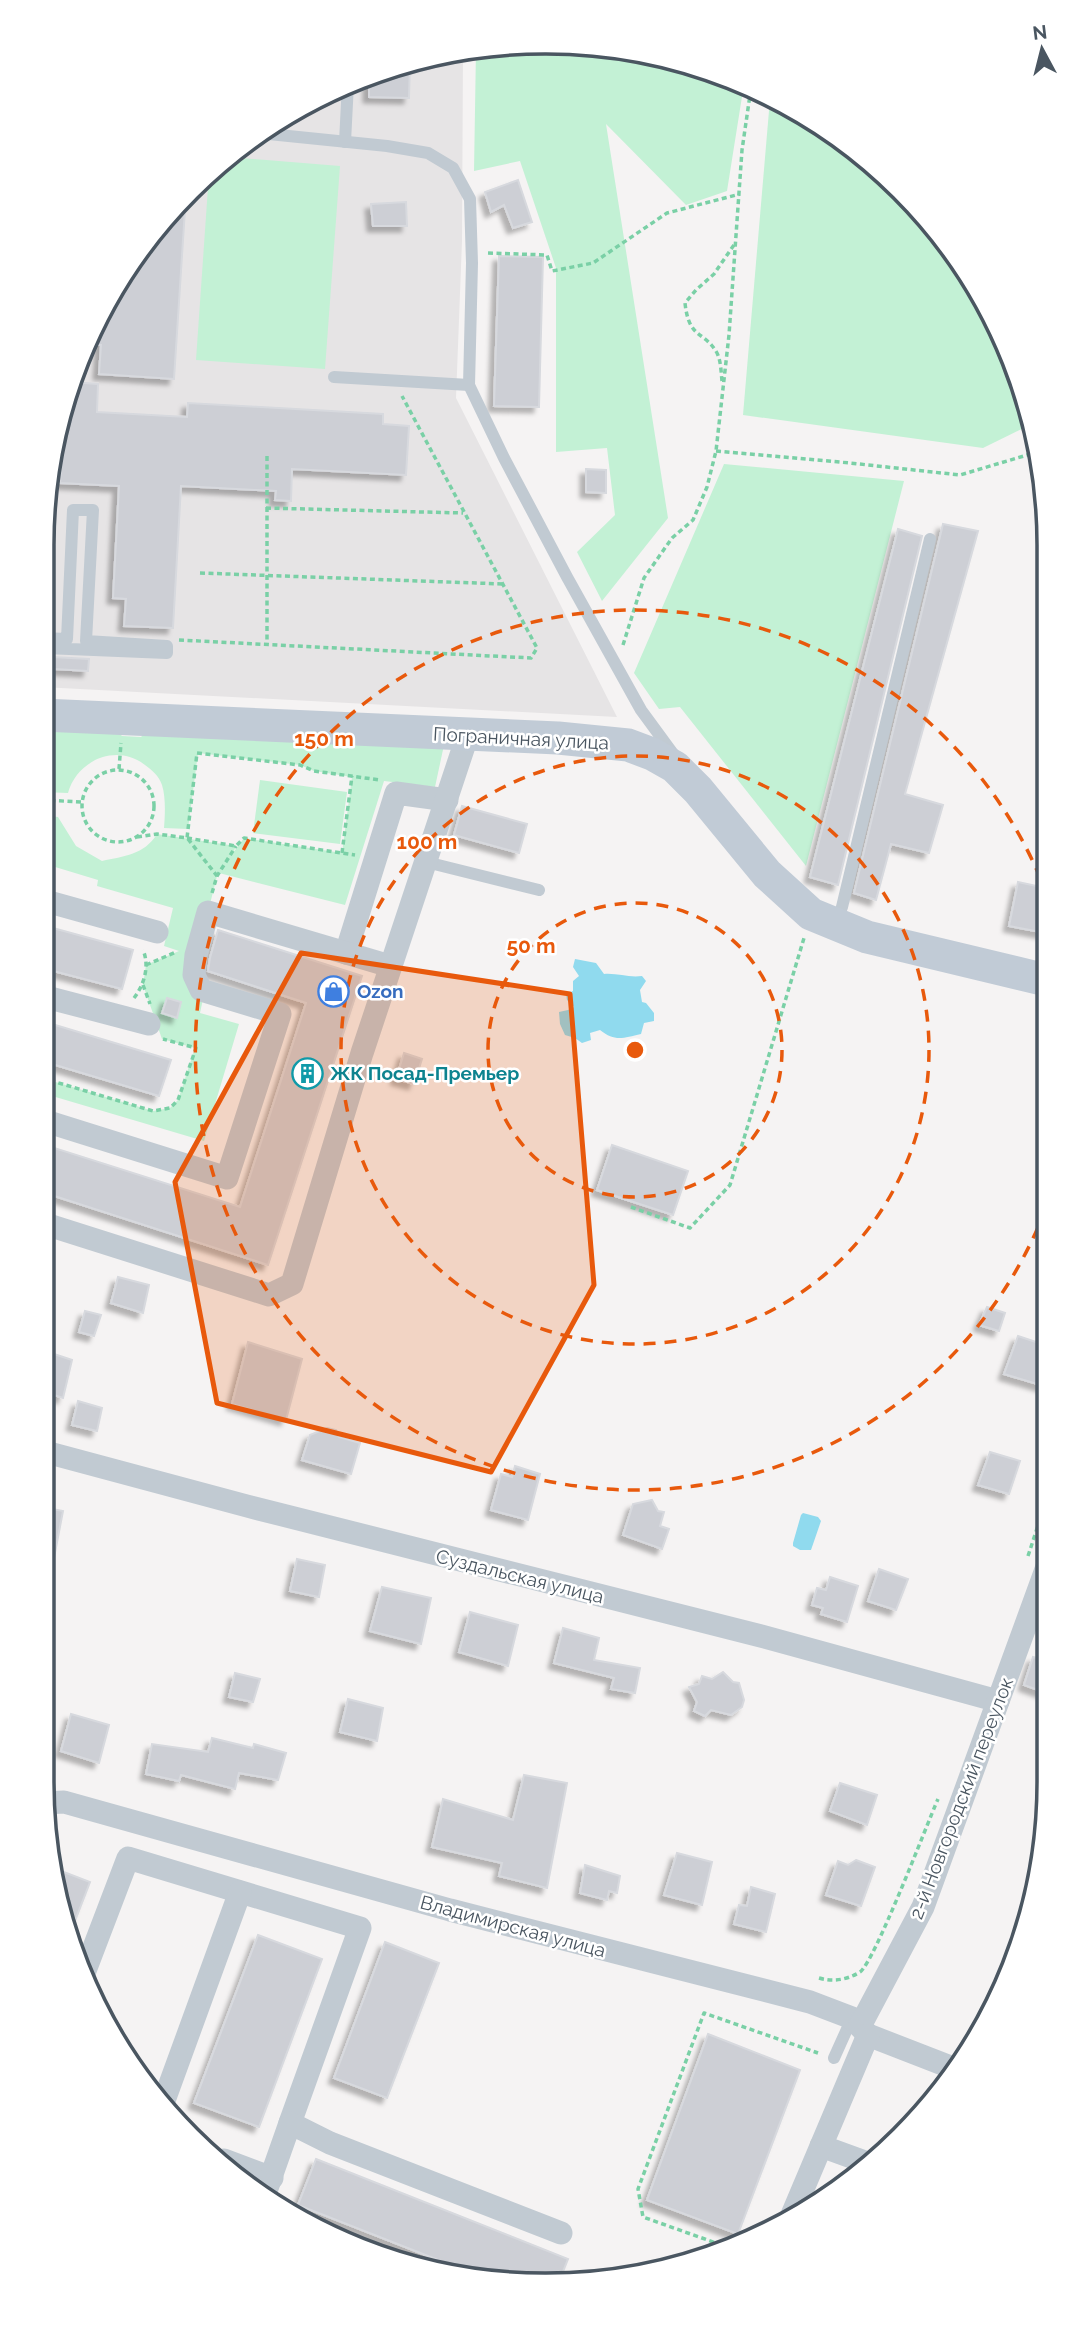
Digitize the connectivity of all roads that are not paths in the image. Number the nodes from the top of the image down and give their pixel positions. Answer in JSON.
{"nodes":[{"id":1,"x":347,"y":97,"type":"edge"},
{"id":2,"x":278,"y":134,"type":"edge"},
{"id":3,"x":345,"y":142,"type":"junction"},
{"id":4,"x":334,"y":377,"type":"dead end"},
{"id":5,"x":469,"y":385,"type":"junction"},
{"id":6,"x":930,"y":539,"type":"dead end"},
{"id":7,"x":54,"y":643,"type":"edge"},
{"id":8,"x":54,"y":647,"type":"edge"},
{"id":9,"x":54,"y":715,"type":"edge"},
{"id":10,"x":468,"y":734,"type":"junction"},
{"id":11,"x":698,"y":790,"type":"junction"},
{"id":12,"x":447,"y":800,"type":"junction"},
{"id":13,"x":426,"y":862,"type":"junction"},
{"id":14,"x":539,"y":890,"type":"dead end"},
{"id":15,"x":54,"y":904,"type":"edge"},
{"id":16,"x":823,"y":919,"type":"junction"},
{"id":17,"x":149,"y":939,"type":"road end"},
{"id":18,"x":346,"y":953,"type":"junction"},
{"id":19,"x":390,"y":966,"type":"junction"},
{"id":20,"x":1037,"y":978,"type":"edge"},
{"id":21,"x":54,"y":1000,"type":"edge"},
{"id":22,"x":156,"y":1032,"type":"road end"},
{"id":23,"x":54,"y":1124,"type":"edge"},
{"id":24,"x":54,"y":1227,"type":"edge"},
{"id":25,"x":54,"y":1454,"type":"edge"},
{"id":26,"x":1037,"y":1564,"type":"edge"},
{"id":27,"x":998,"y":1701,"type":"junction"},
{"id":28,"x":55,"y":1802,"type":"edge"},
{"id":29,"x":240,"y":1892,"type":"junction"},
{"id":30,"x":89,"y":1961,"type":"edge"},
{"id":31,"x":860,"y":2026,"type":"junction"},
{"id":32,"x":834,"y":2058,"type":"road end"},
{"id":33,"x":946,"y":2065,"type":"edge"},
{"id":34,"x":167,"y":2094,"type":"edge"},
{"id":35,"x":290,"y":2123,"type":"junction"},
{"id":36,"x":821,"y":2146,"type":"junction"},
{"id":37,"x":859,"y":2160,"type":"edge"},
{"id":38,"x":268,"y":2186,"type":"edge"},
{"id":39,"x":784,"y":2211,"type":"edge"},
{"id":40,"x":561,"y":2233,"type":"dead end"}],
"edges":[{"from":1,"to":3,"type":"lane"},
{"from":2,"to":3,"type":"lane"},
{"from":3,"to":5,"type":"lane"},
{"from":4,"to":5,"type":"lane"},
{"from":5,"to":11,"type":"lane"},
{"from":6,"to":16,"type":"lane"},
{"from":7,"to":8,"type":"lane"},
{"from":9,"to":10,"type":"street","name":"Пограничная улица"},
{"from":10,"to":11,"type":"street","name":"Пограничная улица"},
{"from":10,"to":12,"type":"street"},
{"from":11,"to":16,"type":"street","name":"Пограничная улица"},
{"from":12,"to":13,"type":"street"},
{"from":12,"to":18,"type":"street"},
{"from":13,"to":14,"type":"lane"},
{"from":13,"to":19,"type":"street"},
{"from":15,"to":17,"type":"street"},
{"from":16,"to":20,"type":"street","name":"Пограничная улица"},
{"from":18,"to":19,"type":"street"},
{"from":18,"to":23,"type":"street"},
{"from":19,"to":24,"type":"street"},
{"from":21,"to":22,"type":"street"},
{"from":25,"to":27,"type":"street","name":"Суздальская улица"},
{"from":26,"to":27,"type":"street","name":"2-й Новгородский переулок"},
{"from":27,"to":31,"type":"street","name":"2-й Новгородский переулок"},
{"from":28,"to":31,"type":"street","name":"Владимирская улица"},
{"from":29,"to":30,"type":"street"},
{"from":29,"to":34,"type":"street"},
{"from":29,"to":35,"type":"street"},
{"from":31,"to":32,"type":"lane"},
{"from":31,"to":33,"type":"street","name":"Владимирская улица"},
{"from":31,"to":36,"type":"street","name":"2-й Новгородский переулок"},
{"from":35,"to":38,"type":"street"},
{"from":35,"to":40,"type":"street"},
{"from":36,"to":37,"type":"street"},
{"from":36,"to":39,"type":"street","name":"2-й Новгородский переулок"}]}
